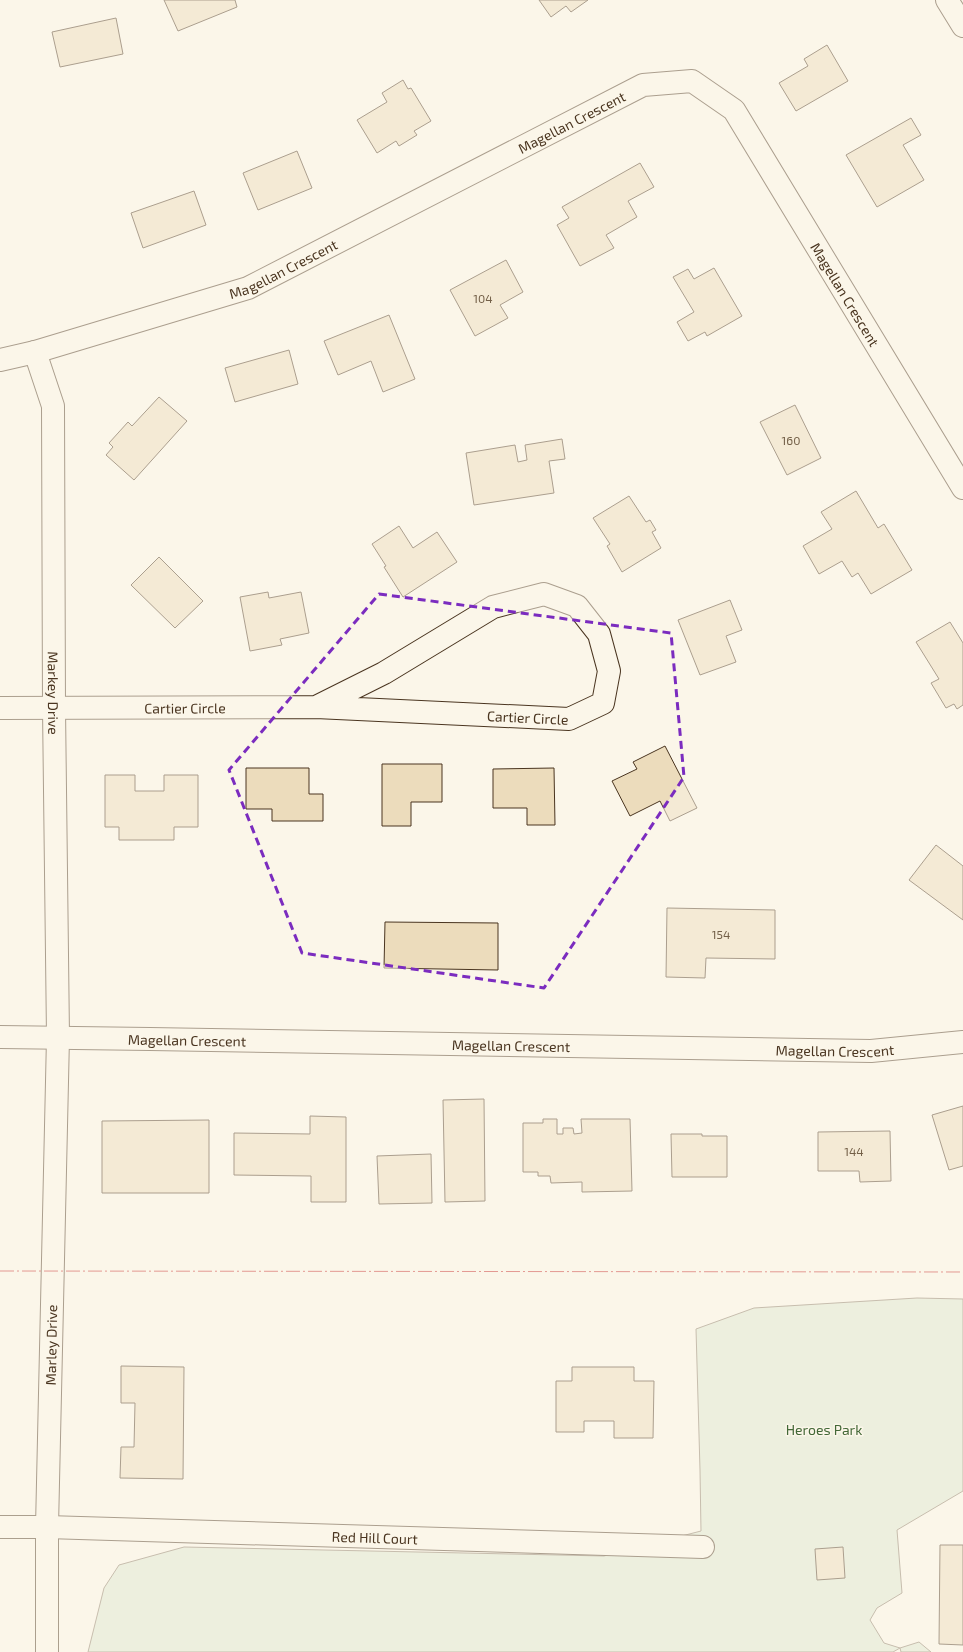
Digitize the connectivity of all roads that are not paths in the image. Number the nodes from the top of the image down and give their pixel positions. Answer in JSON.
{"nodes":[{"id":1,"x":947,"y":0,"type":"edge"},
{"id":2,"x":963,"y":26,"type":"edge"},
{"id":3,"x":35,"y":352,"type":"junction"},
{"id":4,"x":0,"y":360,"type":"edge"},
{"id":5,"x":963,"y":488,"type":"edge"},
{"id":6,"x":316,"y":707,"type":"junction"},
{"id":7,"x":0,"y":708,"type":"edge"},
{"id":8,"x":54,"y":708,"type":"junction"},
{"id":9,"x":58,"y":1037,"type":"junction"},
{"id":10,"x":0,"y":1038,"type":"edge"},
{"id":11,"x":963,"y":1042,"type":"edge"},
{"id":12,"x":47,"y":1527,"type":"junction"},
{"id":13,"x":0,"y":1528,"type":"edge"},
{"id":14,"x":702,"y":1548,"type":"dead end"},
{"id":15,"x":47,"y":1652,"type":"edge"}],
"edges":[{"from":1,"to":2,"type":"street"},
{"from":3,"to":4,"type":"street","name":"Magellan Crescent"},
{"from":3,"to":5,"type":"street","name":"Magellan Crescent"},
{"from":3,"to":8,"type":"street","name":"Markey Drive"},
{"from":6,"to":6,"type":"street","name":"Cartier Circle"},
{"from":6,"to":8,"type":"street","name":"Cartier Circle"},
{"from":7,"to":8,"type":"street","name":"Cartier Circle"},
{"from":8,"to":9,"type":"street","name":"Markey Drive"},
{"from":9,"to":10,"type":"street","name":"Magellan Crescent"},
{"from":9,"to":11,"type":"street","name":"Magellan Crescent"},
{"from":9,"to":12,"type":"street","name":"Marley Drive"},
{"from":12,"to":13,"type":"street","name":"Red Hill Court"},
{"from":12,"to":14,"type":"street","name":"Red Hill Court"},
{"from":12,"to":15,"type":"street","name":"Marley Drive"}]}
